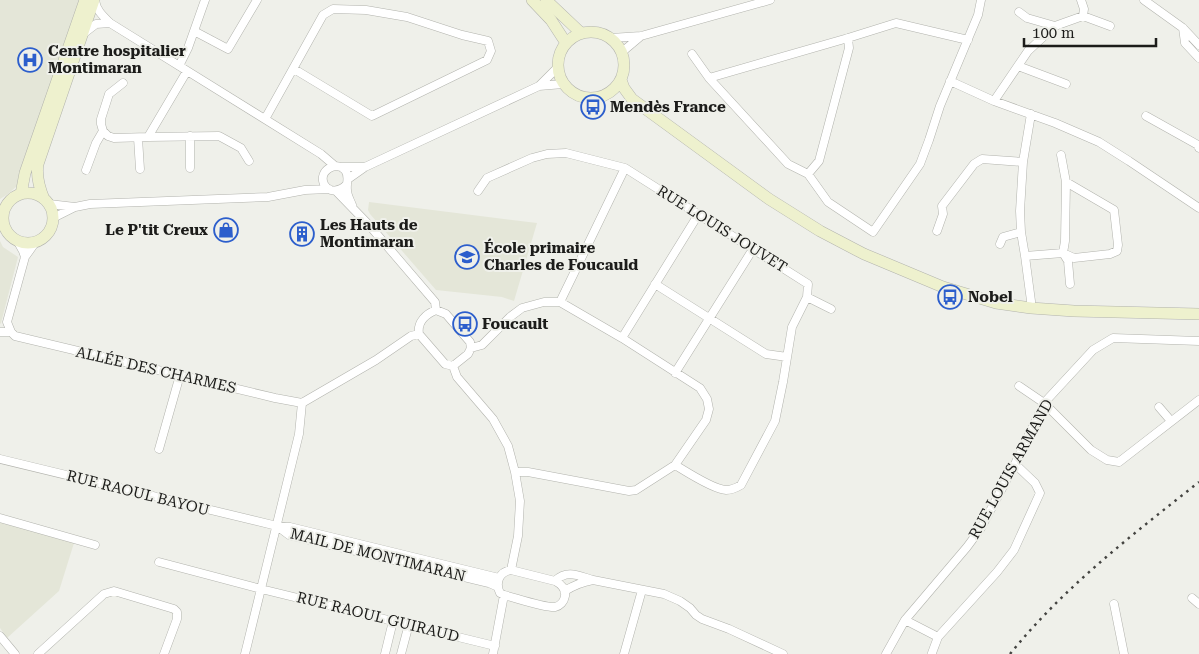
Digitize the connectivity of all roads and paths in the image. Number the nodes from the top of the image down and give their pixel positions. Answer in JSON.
{"nodes":[{"id":1,"x":85,"y":0,"type":"edge"},
{"id":2,"x":94,"y":0,"type":"edge"},
{"id":3,"x":205,"y":0,"type":"edge"},
{"id":4,"x":257,"y":0,"type":"edge"},
{"id":5,"x":532,"y":0,"type":"edge"},
{"id":6,"x":546,"y":0,"type":"edge"},
{"id":7,"x":770,"y":0,"type":"edge"},
{"id":8,"x":981,"y":0,"type":"edge"},
{"id":9,"x":1081,"y":0,"type":"edge"},
{"id":10,"x":1144,"y":0,"type":"edge"},
{"id":11,"x":1019,"y":12,"type":"dead end"},
{"id":12,"x":1083,"y":16,"type":"junction"},
{"id":13,"x":110,"y":23,"type":"junction"},
{"id":14,"x":1056,"y":26,"type":"junction"},
{"id":15,"x":1110,"y":26,"type":"dead end"},
{"id":16,"x":1183,"y":28,"type":"junction"},
{"id":17,"x":194,"y":31,"type":"junction"},
{"id":18,"x":581,"y":33,"type":"junction"},
{"id":19,"x":83,"y":34,"type":"junction"},
{"id":20,"x":641,"y":36,"type":"junction"},
{"id":21,"x":611,"y":38,"type":"junction"},
{"id":22,"x":848,"y":38,"type":"junction"},
{"id":23,"x":968,"y":40,"type":"junction"},
{"id":24,"x":566,"y":43,"type":"junction"},
{"id":25,"x":1199,"y":45,"type":"edge"},
{"id":26,"x":622,"y":52,"type":"junction"},
{"id":27,"x":692,"y":54,"type":"dead end"},
{"id":28,"x":1199,"y":58,"type":"edge"},
{"id":29,"x":179,"y":66,"type":"junction"},
{"id":30,"x":1018,"y":66,"type":"junction"},
{"id":31,"x":557,"y":68,"type":"junction"},
{"id":32,"x":294,"y":69,"type":"junction"},
{"id":33,"x":187,"y":71,"type":"junction"},
{"id":34,"x":709,"y":78,"type":"junction"},
{"id":35,"x":621,"y":80,"type":"junction"},
{"id":36,"x":950,"y":81,"type":"junction"},
{"id":37,"x":122,"y":83,"type":"dead end"},
{"id":38,"x":563,"y":84,"type":"junction"},
{"id":39,"x":1066,"y":84,"type":"dead end"},
{"id":40,"x":539,"y":86,"type":"junction"},
{"id":41,"x":610,"y":93,"type":"junction"},
{"id":42,"x":632,"y":99,"type":"junction"},
{"id":43,"x":994,"y":101,"type":"junction"},
{"id":44,"x":1031,"y":114,"type":"junction"},
{"id":45,"x":1146,"y":116,"type":"dead end"},
{"id":46,"x":264,"y":119,"type":"junction"},
{"id":47,"x":103,"y":131,"type":"junction"},
{"id":48,"x":190,"y":136,"type":"junction"},
{"id":49,"x":148,"y":137,"type":"junction"},
{"id":50,"x":138,"y":138,"type":"junction"},
{"id":51,"x":1199,"y":148,"type":"edge"},
{"id":52,"x":321,"y":154,"type":"junction"},
{"id":53,"x":1061,"y":155,"type":"dead end"},
{"id":54,"x":249,"y":161,"type":"dead end"},
{"id":55,"x":1023,"y":162,"type":"junction"},
{"id":56,"x":338,"y":166,"type":"junction"},
{"id":57,"x":365,"y":167,"type":"junction"},
{"id":58,"x":190,"y":168,"type":"dead end"},
{"id":59,"x":625,"y":168,"type":"junction"},
{"id":60,"x":140,"y":169,"type":"dead end"},
{"id":61,"x":86,"y":170,"type":"dead end"},
{"id":62,"x":326,"y":170,"type":"junction"},
{"id":63,"x":808,"y":174,"type":"junction"},
{"id":64,"x":323,"y":179,"type":"junction"},
{"id":65,"x":347,"y":181,"type":"junction"},
{"id":66,"x":1066,"y":182,"type":"junction"},
{"id":67,"x":305,"y":190,"type":"junction"},
{"id":68,"x":332,"y":190,"type":"junction"},
{"id":69,"x":478,"y":191,"type":"dead end"},
{"id":70,"x":21,"y":194,"type":"junction"},
{"id":71,"x":46,"y":202,"type":"junction"},
{"id":72,"x":3,"y":206,"type":"edge"},
{"id":73,"x":1198,"y":206,"type":"edge"},
{"id":74,"x":75,"y":207,"type":"junction"},
{"id":75,"x":352,"y":207,"type":"junction"},
{"id":76,"x":698,"y":215,"type":"junction"},
{"id":77,"x":53,"y":218,"type":"junction"},
{"id":78,"x":1,"y":222,"type":"edge"},
{"id":79,"x":937,"y":231,"type":"dead end"},
{"id":80,"x":1021,"y":232,"type":"junction"},
{"id":81,"x":18,"y":242,"type":"junction"},
{"id":82,"x":35,"y":242,"type":"junction"},
{"id":83,"x":1000,"y":244,"type":"dead end"},
{"id":84,"x":754,"y":249,"type":"junction"},
{"id":85,"x":1063,"y":253,"type":"junction"},
{"id":86,"x":1025,"y":256,"type":"junction"},
{"id":87,"x":25,"y":257,"type":"junction"},
{"id":88,"x":655,"y":284,"type":"junction"},
{"id":89,"x":1070,"y":284,"type":"dead end"},
{"id":90,"x":807,"y":298,"type":"junction"},
{"id":91,"x":560,"y":302,"type":"junction"},
{"id":92,"x":1031,"y":308,"type":"junction"},
{"id":93,"x":831,"y":309,"type":"dead end"},
{"id":94,"x":436,"y":310,"type":"junction"},
{"id":95,"x":1199,"y":314,"type":"edge"},
{"id":96,"x":709,"y":318,"type":"junction"},
{"id":97,"x":0,"y":332,"type":"edge"},
{"id":98,"x":12,"y":332,"type":"junction"},
{"id":99,"x":419,"y":334,"type":"junction"},
{"id":100,"x":622,"y":338,"type":"junction"},
{"id":101,"x":1199,"y":342,"type":"edge"},
{"id":102,"x":471,"y":348,"type":"junction"},
{"id":103,"x":787,"y":357,"type":"junction"},
{"id":104,"x":453,"y":366,"type":"junction"},
{"id":105,"x":675,"y":373,"type":"junction"},
{"id":106,"x":180,"y":375,"type":"junction"},
{"id":107,"x":1019,"y":386,"type":"dead end"},
{"id":108,"x":1199,"y":400,"type":"edge"},
{"id":109,"x":302,"y":403,"type":"junction"},
{"id":110,"x":1044,"y":403,"type":"junction"},
{"id":111,"x":1159,"y":407,"type":"dead end"},
{"id":112,"x":1171,"y":422,"type":"junction"},
{"id":113,"x":160,"y":449,"type":"dead end"},
{"id":114,"x":0,"y":459,"type":"edge"},
{"id":115,"x":1015,"y":464,"type":"junction"},
{"id":116,"x":675,"y":465,"type":"junction"},
{"id":117,"x":515,"y":472,"type":"junction"},
{"id":118,"x":0,"y":518,"type":"edge"},
{"id":119,"x":277,"y":526,"type":"junction"},
{"id":120,"x":95,"y":546,"type":"dead end"},
{"id":121,"x":159,"y":562,"type":"dead end"},
{"id":122,"x":511,"y":570,"type":"junction"},
{"id":123,"x":500,"y":578,"type":"junction"},
{"id":124,"x":593,"y":580,"type":"junction"},
{"id":125,"x":555,"y":581,"type":"junction"},
{"id":126,"x":498,"y":587,"type":"junction"},
{"id":127,"x":261,"y":589,"type":"junction"},
{"id":128,"x":642,"y":590,"type":"junction"},
{"id":129,"x":565,"y":591,"type":"junction"},
{"id":130,"x":504,"y":595,"type":"junction"},
{"id":131,"x":1192,"y":598,"type":"dead end"},
{"id":132,"x":1114,"y":604,"type":"dead end"},
{"id":133,"x":1199,"y":604,"type":"edge"},
{"id":134,"x":394,"y":620,"type":"junction"},
{"id":135,"x":905,"y":620,"type":"junction"},
{"id":136,"x":409,"y":624,"type":"junction"},
{"id":137,"x":0,"y":636,"type":"edge"},
{"id":138,"x":938,"y":637,"type":"junction"},
{"id":139,"x":495,"y":646,"type":"junction"},
{"id":140,"x":932,"y":653,"type":"dead end"},
{"id":141,"x":15,"y":654,"type":"edge"},
{"id":142,"x":38,"y":654,"type":"edge"},
{"id":143,"x":164,"y":654,"type":"edge"},
{"id":144,"x":245,"y":654,"type":"edge"},
{"id":145,"x":385,"y":654,"type":"edge"},
{"id":146,"x":401,"y":654,"type":"edge"},
{"id":147,"x":493,"y":654,"type":"edge"},
{"id":148,"x":624,"y":654,"type":"edge"},
{"id":149,"x":783,"y":654,"type":"edge"},
{"id":150,"x":886,"y":654,"type":"edge"},
{"id":151,"x":1124,"y":654,"type":"edge"}],
"edges":[{"from":1,"to":70,"type":"street"},
{"from":2,"to":13,"type":"street"},
{"from":2,"to":19,"type":"street"},
{"from":3,"to":17,"type":"street"},
{"from":4,"to":17,"type":"street"},
{"from":5,"to":24,"type":"street"},
{"from":6,"to":18,"type":"street"},
{"from":7,"to":20,"type":"street"},
{"from":8,"to":23,"type":"street"},
{"from":9,"to":12,"type":"street"},
{"from":10,"to":16,"type":"street"},
{"from":11,"to":14,"type":"street"},
{"from":12,"to":14,"type":"street"},
{"from":12,"to":15,"type":"street"},
{"from":13,"to":19,"type":"street"},
{"from":13,"to":29,"type":"street"},
{"from":14,"to":30,"type":"street"},
{"from":16,"to":25,"type":"street"},
{"from":16,"to":28,"type":"street"},
{"from":17,"to":29,"type":"street"},
{"from":18,"to":21,"type":"street"},
{"from":18,"to":24,"type":"street"},
{"from":19,"to":71,"type":"street"},
{"from":20,"to":21,"type":"street"},
{"from":20,"to":26,"type":"street"},
{"from":21,"to":26,"type":"street"},
{"from":22,"to":23,"type":"street"},
{"from":22,"to":34,"type":"street"},
{"from":22,"to":63,"type":"street"},
{"from":23,"to":36,"type":"street"},
{"from":24,"to":31,"type":"street"},
{"from":26,"to":35,"type":"street"},
{"from":27,"to":34,"type":"street"},
{"from":29,"to":33,"type":"street"},
{"from":30,"to":39,"type":"street"},
{"from":30,"to":43,"type":"street"},
{"from":31,"to":38,"type":"street"},
{"from":31,"to":40,"type":"street"},
{"from":32,"to":32,"type":"street"},
{"from":32,"to":46,"type":"street"},
{"from":33,"to":46,"type":"street"},
{"from":33,"to":49,"type":"street"},
{"from":34,"to":63,"type":"street"},
{"from":35,"to":41,"type":"street"},
{"from":35,"to":42,"type":"street"},
{"from":36,"to":43,"type":"street"},
{"from":36,"to":63,"type":"street"},
{"from":37,"to":47,"type":"street"},
{"from":38,"to":40,"type":"street"},
{"from":38,"to":41,"type":"street"},
{"from":40,"to":57,"type":"street"},
{"from":41,"to":42,"type":"street"},
{"from":42,"to":92,"type":"street"},
{"from":43,"to":44,"type":"street"},
{"from":44,"to":55,"type":"street"},
{"from":44,"to":73,"type":"street"},
{"from":45,"to":51,"type":"street"},
{"from":46,"to":52,"type":"street"},
{"from":47,"to":50,"type":"street"},
{"from":47,"to":61,"type":"street"},
{"from":48,"to":49,"type":"street"},
{"from":48,"to":54,"type":"street"},
{"from":48,"to":58,"type":"street"},
{"from":49,"to":50,"type":"street"},
{"from":50,"to":60,"type":"street"},
{"from":52,"to":56,"type":"street"},
{"from":52,"to":62,"type":"street"},
{"from":53,"to":66,"type":"street"},
{"from":55,"to":79,"type":"street"},
{"from":55,"to":80,"type":"street"},
{"from":56,"to":57,"type":"street"},
{"from":56,"to":62,"type":"street"},
{"from":56,"to":65,"type":"street"},
{"from":57,"to":65,"type":"street"},
{"from":59,"to":69,"type":"street","name":"RUE LOUIS JOUVET"},
{"from":59,"to":76,"type":"street","name":"RUE LOUIS JOUVET"},
{"from":59,"to":91,"type":"street"},
{"from":62,"to":64,"type":"street"},
{"from":64,"to":67,"type":"street"},
{"from":64,"to":68,"type":"street"},
{"from":65,"to":68,"type":"street"},
{"from":65,"to":75,"type":"street"},
{"from":66,"to":85,"type":"street"},
{"from":66,"to":85,"type":"street"},
{"from":67,"to":68,"type":"street"},
{"from":67,"to":74,"type":"street"},
{"from":68,"to":75,"type":"street"},
{"from":70,"to":71,"type":"street"},
{"from":70,"to":72,"type":"street"},
{"from":71,"to":74,"type":"street"},
{"from":71,"to":77,"type":"street"},
{"from":72,"to":78,"type":"street"},
{"from":74,"to":77,"type":"street"},
{"from":75,"to":94,"type":"street"},
{"from":76,"to":84,"type":"street","name":"RUE LOUIS JOUVET"},
{"from":76,"to":88,"type":"street"},
{"from":77,"to":82,"type":"street"},
{"from":78,"to":81,"type":"street"},
{"from":80,"to":83,"type":"street"},
{"from":80,"to":86,"type":"street"},
{"from":81,"to":82,"type":"street"},
{"from":81,"to":87,"type":"street"},
{"from":82,"to":87,"type":"street"},
{"from":84,"to":90,"type":"street","name":"RUE LOUIS JOUVET"},
{"from":84,"to":96,"type":"street"},
{"from":85,"to":86,"type":"street"},
{"from":85,"to":89,"type":"street"},
{"from":86,"to":92,"type":"street"},
{"from":87,"to":98,"type":"street"},
{"from":88,"to":96,"type":"street"},
{"from":88,"to":100,"type":"street"},
{"from":90,"to":93,"type":"street"},
{"from":90,"to":103,"type":"street"},
{"from":91,"to":100,"type":"street"},
{"from":91,"to":102,"type":"street"},
{"from":92,"to":95,"type":"street"},
{"from":94,"to":99,"type":"street"},
{"from":94,"to":102,"type":"street"},
{"from":96,"to":103,"type":"street"},
{"from":96,"to":105,"type":"street"},
{"from":97,"to":98,"type":"street","name":"ALLÉE DES CHARMES"},
{"from":98,"to":106,"type":"street","name":"ALLÉE DES CHARMES"},
{"from":99,"to":104,"type":"street"},
{"from":99,"to":109,"type":"street"},
{"from":100,"to":105,"type":"street"},
{"from":101,"to":110,"type":"street","name":"RUE LOUIS ARMAND"},
{"from":102,"to":104,"type":"street"},
{"from":103,"to":116,"type":"street"},
{"from":104,"to":117,"type":"street"},
{"from":105,"to":116,"type":"street"},
{"from":106,"to":109,"type":"street","name":"ALLÉE DES CHARMES"},
{"from":106,"to":113,"type":"street"},
{"from":107,"to":110,"type":"street"},
{"from":108,"to":112,"type":"street"},
{"from":109,"to":119,"type":"street"},
{"from":110,"to":112,"type":"street"},
{"from":110,"to":115,"type":"street","name":"RUE LOUIS ARMAND"},
{"from":111,"to":112,"type":"street"},
{"from":114,"to":119,"type":"street","name":"RUE RAOUL BAYOU"},
{"from":115,"to":135,"type":"street","name":"RUE LOUIS ARMAND"},
{"from":115,"to":138,"type":"street"},
{"from":116,"to":117,"type":"street"},
{"from":117,"to":122,"type":"street"},
{"from":118,"to":120,"type":"street"},
{"from":119,"to":123,"type":"street","name":"MAIL DE MONTIMARAN"},
{"from":119,"to":126,"type":"street","name":"MAIL DE MONTIMARAN"},
{"from":119,"to":127,"type":"street"},
{"from":121,"to":127,"type":"street","name":"RUE RAOUL GUIRAUD"},
{"from":122,"to":123,"type":"street"},
{"from":122,"to":125,"type":"street"},
{"from":123,"to":126,"type":"street"},
{"from":124,"to":125,"type":"street"},
{"from":124,"to":128,"type":"street"},
{"from":124,"to":129,"type":"street"},
{"from":125,"to":129,"type":"street"},
{"from":126,"to":130,"type":"street"},
{"from":127,"to":134,"type":"street","name":"RUE RAOUL GUIRAUD"},
{"from":127,"to":144,"type":"street"},
{"from":128,"to":148,"type":"street"},
{"from":128,"to":149,"type":"street"},
{"from":129,"to":130,"type":"street"},
{"from":130,"to":139,"type":"street"},
{"from":131,"to":133,"type":"street"},
{"from":132,"to":151,"type":"street"},
{"from":134,"to":136,"type":"street","name":"RUE RAOUL GUIRAUD"},
{"from":134,"to":145,"type":"street"},
{"from":135,"to":138,"type":"street"},
{"from":135,"to":150,"type":"street","name":"RUE LOUIS ARMAND"},
{"from":136,"to":139,"type":"street","name":"RUE RAOUL GUIRAUD"},
{"from":136,"to":146,"type":"street"},
{"from":137,"to":141,"type":"street"},
{"from":138,"to":140,"type":"street"},
{"from":139,"to":147,"type":"street"},
{"from":142,"to":143,"type":"street"}]}
